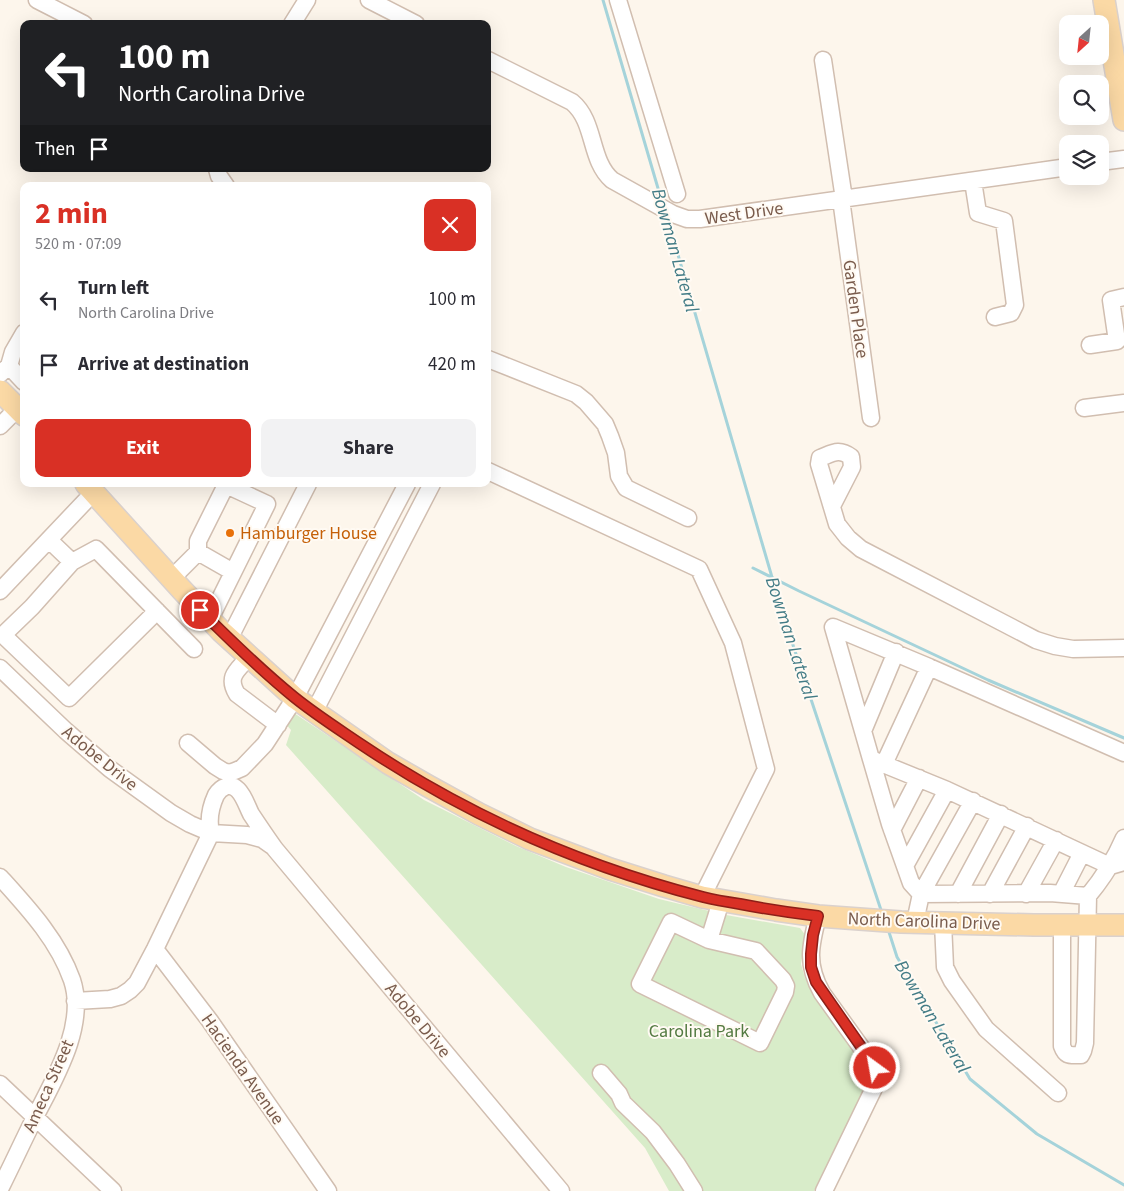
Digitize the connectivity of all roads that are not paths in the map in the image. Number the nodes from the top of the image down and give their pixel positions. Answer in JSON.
{"nodes":[{"id":1,"x":37,"y":0,"type":"edge"},
{"id":2,"x":307,"y":0,"type":"edge"},
{"id":3,"x":369,"y":0,"type":"edge"},
{"id":4,"x":618,"y":0,"type":"edge"},
{"id":5,"x":1104,"y":0,"type":"edge"},
{"id":6,"x":58,"y":5,"type":"edge"},
{"id":7,"x":79,"y":20,"type":"edge"},
{"id":8,"x":294,"y":20,"type":"edge"},
{"id":9,"x":408,"y":20,"type":"edge"},
{"id":10,"x":823,"y":60,"type":"dead end"},
{"id":11,"x":491,"y":62,"type":"edge"},
{"id":12,"x":1124,"y":120,"type":"edge"},
{"id":13,"x":1124,"y":159,"type":"edge"},
{"id":14,"x":1109,"y":161,"type":"edge"},
{"id":15,"x":1059,"y":168,"type":"edge"},
{"id":16,"x":973,"y":180,"type":"junction"},
{"id":17,"x":678,"y":194,"type":"dead end"},
{"id":18,"x":842,"y":199,"type":"junction"},
{"id":19,"x":1124,"y":296,"type":"edge"},
{"id":20,"x":995,"y":317,"type":"dead end"},
{"id":21,"x":20,"y":340,"type":"edge"},
{"id":22,"x":1120,"y":340,"type":"edge"},
{"id":23,"x":1090,"y":345,"type":"dead end"},
{"id":24,"x":491,"y":360,"type":"edge"},
{"id":25,"x":4,"y":370,"type":"edge"},
{"id":26,"x":20,"y":380,"type":"edge"},
{"id":27,"x":0,"y":391,"type":"edge"},
{"id":28,"x":1124,"y":403,"type":"edge"},
{"id":29,"x":1084,"y":408,"type":"dead end"},
{"id":30,"x":20,"y":411,"type":"edge"},
{"id":31,"x":20,"y":413,"type":"edge"},
{"id":32,"x":871,"y":418,"type":"dead end"},
{"id":33,"x":0,"y":426,"type":"edge"},
{"id":34,"x":491,"y":472,"type":"edge"},
{"id":35,"x":225,"y":487,"type":"edge"},
{"id":36,"x":232,"y":487,"type":"edge"},
{"id":37,"x":306,"y":487,"type":"edge"},
{"id":38,"x":405,"y":487,"type":"edge"},
{"id":39,"x":430,"y":487,"type":"edge"},
{"id":40,"x":90,"y":488,"type":"edge"},
{"id":41,"x":832,"y":506,"type":"dead end"},
{"id":42,"x":688,"y":518,"type":"dead end"},
{"id":43,"x":49,"y":540,"type":"junction"},
{"id":44,"x":198,"y":552,"type":"junction"},
{"id":45,"x":72,"y":562,"type":"junction"},
{"id":46,"x":233,"y":572,"type":"junction"},
{"id":47,"x":171,"y":579,"type":"junction"},
{"id":48,"x":0,"y":591,"type":"edge"},
{"id":49,"x":157,"y":611,"type":"junction"},
{"id":50,"x":210,"y":619,"type":"junction"},
{"id":51,"x":229,"y":639,"type":"junction"},
{"id":52,"x":1124,"y":648,"type":"edge"},
{"id":53,"x":194,"y":649,"type":"dead end"},
{"id":54,"x":896,"y":652,"type":"junction"},
{"id":55,"x":249,"y":657,"type":"junction"},
{"id":56,"x":929,"y":667,"type":"junction"},
{"id":57,"x":0,"y":668,"type":"edge"},
{"id":58,"x":295,"y":698,"type":"junction"},
{"id":59,"x":314,"y":712,"type":"junction"},
{"id":60,"x":278,"y":725,"type":"junction"},
{"id":61,"x":863,"y":731,"type":"junction"},
{"id":62,"x":188,"y":743,"type":"dead end"},
{"id":63,"x":1124,"y":753,"type":"edge"},
{"id":64,"x":877,"y":762,"type":"junction"},
{"id":65,"x":919,"y":778,"type":"junction"},
{"id":66,"x":947,"y":790,"type":"junction"},
{"id":67,"x":973,"y":801,"type":"junction"},
{"id":68,"x":1001,"y":814,"type":"junction"},
{"id":69,"x":1027,"y":826,"type":"junction"},
{"id":70,"x":892,"y":830,"type":"junction"},
{"id":71,"x":211,"y":833,"type":"junction"},
{"id":72,"x":1124,"y":838,"type":"edge"},
{"id":73,"x":1056,"y":840,"type":"junction"},
{"id":74,"x":275,"y":849,"type":"junction"},
{"id":75,"x":1082,"y":852,"type":"junction"},
{"id":76,"x":1117,"y":864,"type":"edge"},
{"id":77,"x":905,"y":866,"type":"junction"},
{"id":78,"x":0,"y":877,"type":"edge"},
{"id":79,"x":922,"y":894,"type":"junction"},
{"id":80,"x":958,"y":894,"type":"junction"},
{"id":81,"x":990,"y":894,"type":"junction"},
{"id":82,"x":1026,"y":894,"type":"junction"},
{"id":83,"x":1061,"y":894,"type":"junction"},
{"id":84,"x":1088,"y":896,"type":"junction"},
{"id":85,"x":712,"y":899,"type":"junction"},
{"id":86,"x":818,"y":916,"type":"junction"},
{"id":87,"x":908,"y":922,"type":"junction"},
{"id":88,"x":943,"y":923,"type":"junction"},
{"id":89,"x":1062,"y":925,"type":"junction"},
{"id":90,"x":1087,"y":925,"type":"junction"},
{"id":91,"x":1124,"y":925,"type":"edge"},
{"id":92,"x":709,"y":940,"type":"junction"},
{"id":93,"x":155,"y":948,"type":"junction"},
{"id":94,"x":75,"y":1000,"type":"junction"},
{"id":95,"x":601,"y":1073,"type":"dead end"},
{"id":96,"x":0,"y":1084,"type":"edge"},
{"id":97,"x":1058,"y":1093,"type":"dead end"},
{"id":98,"x":35,"y":1117,"type":"junction"},
{"id":99,"x":0,"y":1189,"type":"edge"},
{"id":100,"x":113,"y":1191,"type":"edge"},
{"id":101,"x":328,"y":1191,"type":"edge"},
{"id":102,"x":562,"y":1191,"type":"edge"},
{"id":103,"x":694,"y":1191,"type":"edge"},
{"id":104,"x":824,"y":1191,"type":"edge"}],
"edges":[{"from":1,"to":6,"type":"street"},
{"from":2,"to":8,"type":"street"},
{"from":3,"to":9,"type":"street"},
{"from":4,"to":17,"type":"street"},
{"from":5,"to":12,"type":"main road"},
{"from":6,"to":7,"type":"street"},
{"from":10,"to":18,"type":"street","name":"Garden Place"},
{"from":11,"to":18,"type":"street","name":"West Drive"},
{"from":13,"to":14,"type":"street"},
{"from":15,"to":16,"type":"street","name":"West Drive"},
{"from":16,"to":18,"type":"street","name":"West Drive"},
{"from":16,"to":20,"type":"street"},
{"from":18,"to":32,"type":"street","name":"Garden Place"},
{"from":19,"to":22,"type":"street"},
{"from":21,"to":25,"type":"street"},
{"from":22,"to":23,"type":"street"},
{"from":24,"to":42,"type":"street"},
{"from":25,"to":26,"type":"street"},
{"from":27,"to":30,"type":"main road"},
{"from":28,"to":29,"type":"street"},
{"from":31,"to":33,"type":"street"},
{"from":34,"to":85,"type":"street"},
{"from":35,"to":44,"type":"street"},
{"from":36,"to":46,"type":"street"},
{"from":37,"to":51,"type":"street"},
{"from":38,"to":58,"type":"street"},
{"from":39,"to":59,"type":"street"},
{"from":40,"to":43,"type":"street"},
{"from":40,"to":47,"type":"main road","name":"North Carolina Drive"},
{"from":41,"to":52,"type":"street"},
{"from":43,"to":45,"type":"street"},
{"from":43,"to":48,"type":"street"},
{"from":44,"to":46,"type":"street"},
{"from":44,"to":47,"type":"street"},
{"from":45,"to":49,"type":"street"},
{"from":45,"to":49,"type":"street"},
{"from":46,"to":50,"type":"street"},
{"from":47,"to":50,"type":"main road","name":"North Carolina Drive"},
{"from":49,"to":53,"type":"street"},
{"from":50,"to":51,"type":"main road","name":"North Carolina Drive"},
{"from":51,"to":55,"type":"main road","name":"North Carolina Drive"},
{"from":54,"to":56,"type":"street"},
{"from":54,"to":61,"type":"street"},
{"from":54,"to":61,"type":"street"},
{"from":55,"to":58,"type":"main road","name":"North Carolina Drive"},
{"from":55,"to":60,"type":"street"},
{"from":56,"to":63,"type":"street"},
{"from":56,"to":64,"type":"street"},
{"from":57,"to":71,"type":"street","name":"Adobe Drive"},
{"from":58,"to":59,"type":"main road","name":"North Carolina Drive"},
{"from":58,"to":60,"type":"street"},
{"from":59,"to":85,"type":"main road","name":"North Carolina Drive"},
{"from":60,"to":62,"type":"street"},
{"from":61,"to":64,"type":"street"},
{"from":64,"to":65,"type":"street"},
{"from":64,"to":70,"type":"street"},
{"from":65,"to":66,"type":"street"},
{"from":65,"to":70,"type":"street"},
{"from":66,"to":67,"type":"street"},
{"from":66,"to":77,"type":"street"},
{"from":67,"to":68,"type":"street"},
{"from":67,"to":79,"type":"street"},
{"from":68,"to":69,"type":"street"},
{"from":68,"to":80,"type":"street"},
{"from":69,"to":73,"type":"street"},
{"from":69,"to":81,"type":"street"},
{"from":70,"to":77,"type":"street"},
{"from":71,"to":74,"type":"street","name":"Adobe Drive"},
{"from":71,"to":74,"type":"street","name":"Adobe Drive"},
{"from":71,"to":93,"type":"street"},
{"from":72,"to":76,"type":"street"},
{"from":73,"to":75,"type":"street"},
{"from":73,"to":82,"type":"street"},
{"from":74,"to":102,"type":"street","name":"Adobe Drive"},
{"from":75,"to":76,"type":"street"},
{"from":75,"to":83,"type":"street"},
{"from":76,"to":84,"type":"street"},
{"from":77,"to":79,"type":"street"},
{"from":78,"to":94,"type":"street"},
{"from":79,"to":80,"type":"street"},
{"from":79,"to":87,"type":"street"},
{"from":80,"to":81,"type":"street"},
{"from":81,"to":82,"type":"street"},
{"from":82,"to":83,"type":"street"},
{"from":83,"to":84,"type":"street"},
{"from":84,"to":90,"type":"street"},
{"from":85,"to":86,"type":"main road","name":"North Carolina Drive"},
{"from":85,"to":92,"type":"street"},
{"from":86,"to":87,"type":"main road","name":"North Carolina Drive"},
{"from":86,"to":104,"type":"street"},
{"from":87,"to":88,"type":"main road","name":"North Carolina Drive"},
{"from":88,"to":89,"type":"main road","name":"North Carolina Drive"},
{"from":88,"to":97,"type":"street"},
{"from":89,"to":90,"type":"main road","name":"North Carolina Drive"},
{"from":89,"to":90,"type":"street"},
{"from":90,"to":91,"type":"main road","name":"North Carolina Drive"},
{"from":92,"to":92,"type":"street"},
{"from":93,"to":94,"type":"street"},
{"from":93,"to":101,"type":"street","name":"Hacienda Avenue"},
{"from":94,"to":98,"type":"street","name":"Ameca Street"},
{"from":95,"to":103,"type":"street"},
{"from":96,"to":98,"type":"street"},
{"from":98,"to":99,"type":"street","name":"Ameca Street"},
{"from":98,"to":100,"type":"street"}]}
